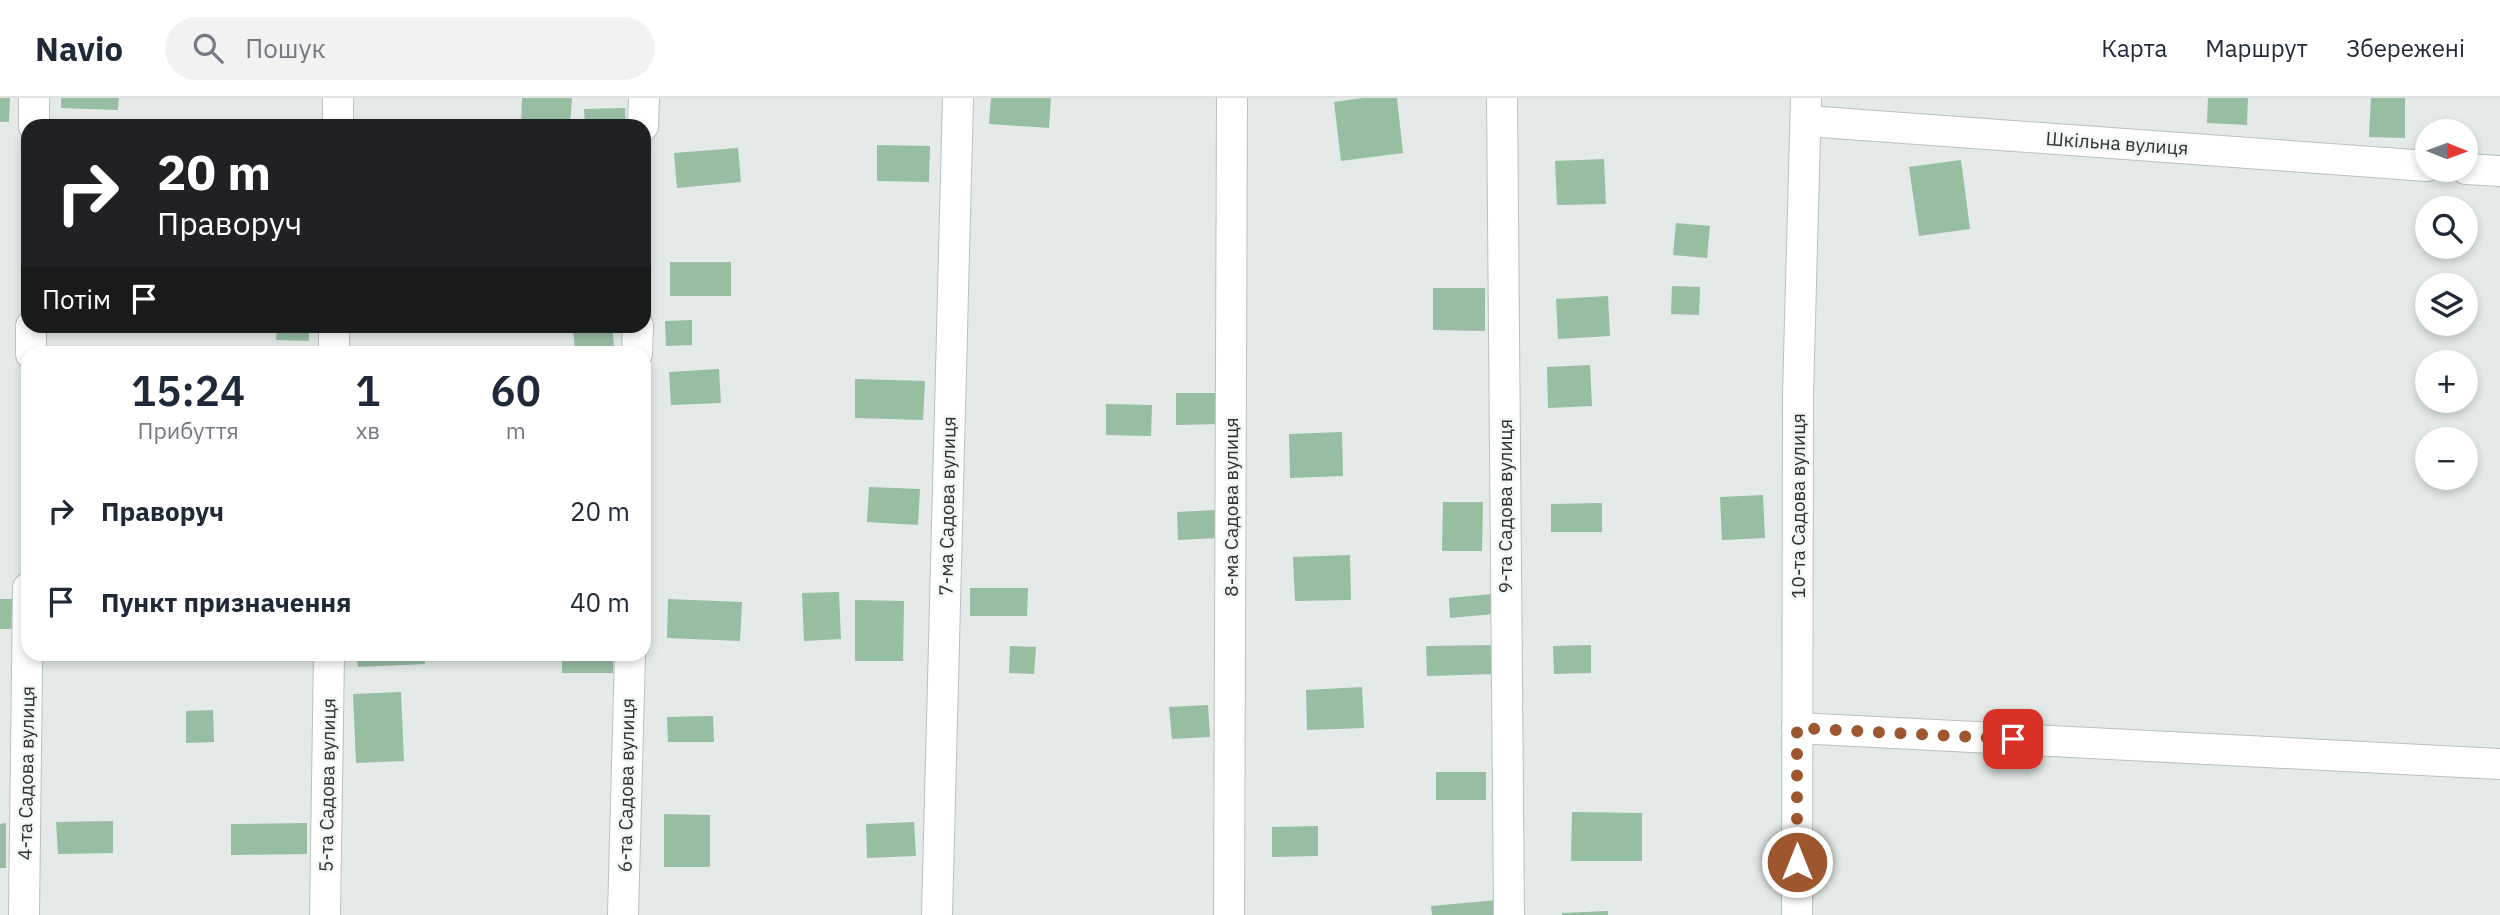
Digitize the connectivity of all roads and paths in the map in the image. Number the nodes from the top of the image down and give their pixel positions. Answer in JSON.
{"nodes":[{"id":1,"x":34,"y":98,"type":"edge"},
{"id":2,"x":338,"y":98,"type":"edge"},
{"id":3,"x":644,"y":98,"type":"edge"},
{"id":4,"x":957,"y":98,"type":"edge"},
{"id":5,"x":1232,"y":98,"type":"edge"},
{"id":6,"x":1502,"y":98,"type":"edge"},
{"id":7,"x":1806,"y":109,"type":"edge"},
{"id":8,"x":34,"y":119,"type":"edge"},
{"id":9,"x":338,"y":119,"type":"edge"},
{"id":10,"x":643,"y":119,"type":"edge"},
{"id":11,"x":2415,"y":165,"type":"edge"},
{"id":12,"x":2478,"y":170,"type":"edge"},
{"id":13,"x":2500,"y":171,"type":"edge"},
{"id":14,"x":27,"y":661,"type":"edge"},
{"id":15,"x":329,"y":661,"type":"edge"},
{"id":16,"x":630,"y":661,"type":"edge"},
{"id":17,"x":1797,"y":728,"type":"junction"},
{"id":18,"x":2500,"y":764,"type":"edge"},
{"id":19,"x":24,"y":915,"type":"edge"},
{"id":20,"x":325,"y":915,"type":"edge"},
{"id":21,"x":623,"y":915,"type":"edge"},
{"id":22,"x":937,"y":915,"type":"edge"},
{"id":23,"x":1229,"y":915,"type":"edge"},
{"id":24,"x":1509,"y":915,"type":"edge"},
{"id":25,"x":1797,"y":915,"type":"edge"}],
"edges":[{"from":1,"to":8,"type":"street"},
{"from":2,"to":9,"type":"street"},
{"from":3,"to":10,"type":"street"},
{"from":4,"to":22,"type":"street","name":"7-ма Садова вулиця"},
{"from":5,"to":23,"type":"street","name":"8-ма Садова вулиця"},
{"from":6,"to":24,"type":"street","name":"9-та Садова вулиця"},
{"from":7,"to":11,"type":"street","name":"Шкільна вулиця"},
{"from":7,"to":17,"type":"street","name":"10-та Садова вулиця"},
{"from":12,"to":13,"type":"street"},
{"from":14,"to":19,"type":"street","name":"4-та Садова вулиця"},
{"from":15,"to":20,"type":"street","name":"5-та Садова вулиця"},
{"from":16,"to":21,"type":"street","name":"6-та Садова вулиця"},
{"from":17,"to":18,"type":"street"},
{"from":17,"to":25,"type":"street","name":"10-та Садова вулиця"}]}
